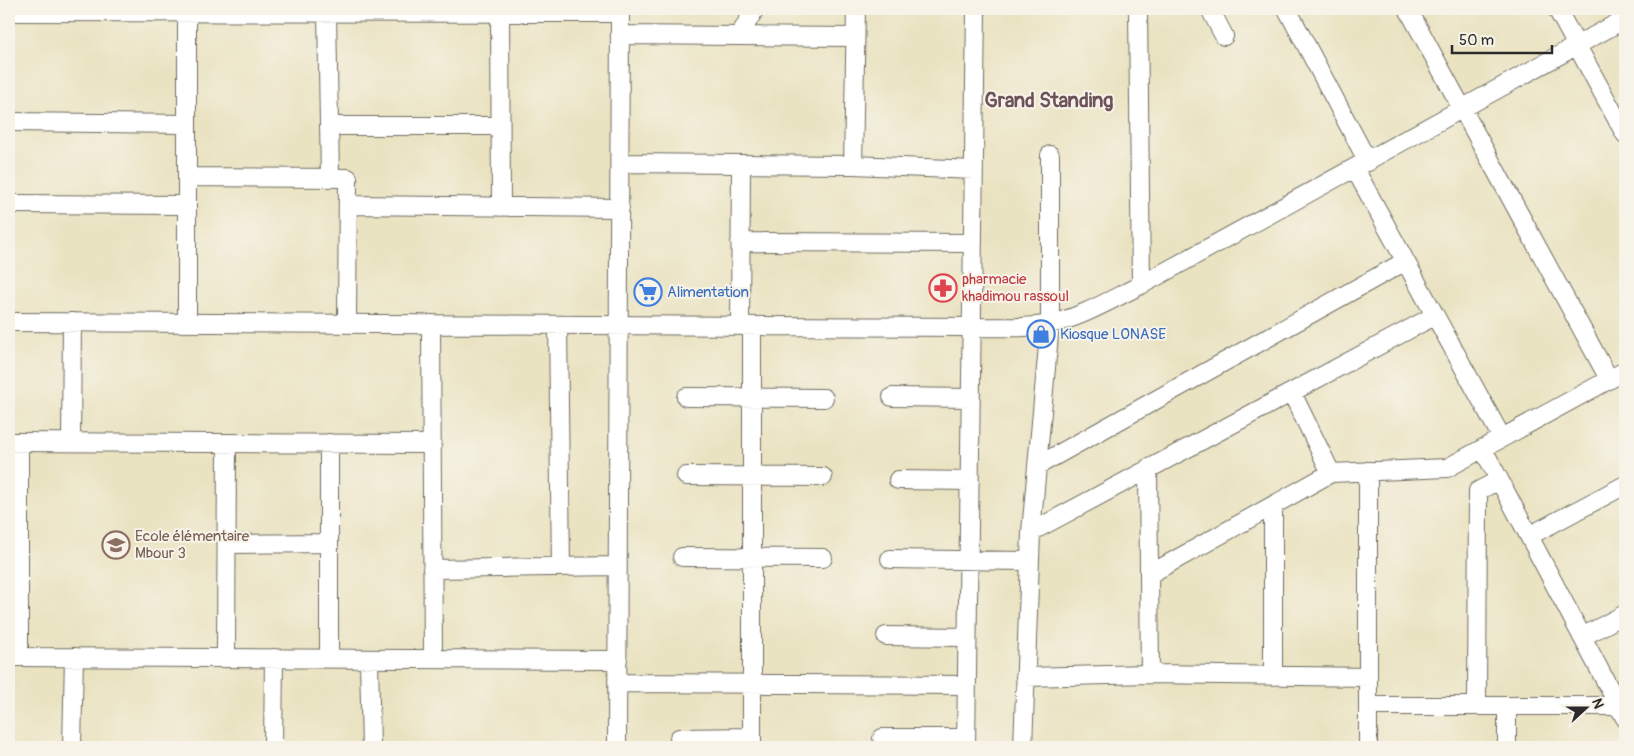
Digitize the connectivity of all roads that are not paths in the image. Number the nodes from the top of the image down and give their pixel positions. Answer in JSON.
{"nodes":[{"id":1,"x":755,"y":9,"type":"edge"},
{"id":2,"x":856,"y":9,"type":"edge"},
{"id":3,"x":976,"y":9,"type":"edge"},
{"id":4,"x":1138,"y":9,"type":"edge"},
{"id":5,"x":1210,"y":9,"type":"edge"},
{"id":6,"x":1287,"y":9,"type":"edge"},
{"id":7,"x":1408,"y":9,"type":"edge"},
{"id":8,"x":1557,"y":9,"type":"edge"},
{"id":9,"x":187,"y":10,"type":"edge"},
{"id":10,"x":348,"y":11,"type":"edge"},
{"id":11,"x":500,"y":11,"type":"edge"},
{"id":12,"x":620,"y":11,"type":"edge"},
{"id":13,"x":9,"y":12,"type":"edge"},
{"id":14,"x":327,"y":12,"type":"junction"},
{"id":15,"x":1625,"y":19,"type":"edge"},
{"id":16,"x":620,"y":35,"type":"junction"},
{"id":17,"x":739,"y":36,"type":"junction"},
{"id":18,"x":1224,"y":36,"type":"dead end"},
{"id":19,"x":855,"y":38,"type":"junction"},
{"id":20,"x":1577,"y":46,"type":"junction"},
{"id":21,"x":1462,"y":109,"type":"junction"},
{"id":22,"x":9,"y":122,"type":"edge"},
{"id":23,"x":187,"y":124,"type":"junction"},
{"id":24,"x":329,"y":126,"type":"junction"},
{"id":25,"x":500,"y":126,"type":"junction"},
{"id":26,"x":1625,"y":134,"type":"edge"},
{"id":27,"x":1050,"y":155,"type":"dead end"},
{"id":28,"x":620,"y":163,"type":"junction"},
{"id":29,"x":741,"y":164,"type":"junction"},
{"id":30,"x":1362,"y":165,"type":"junction"},
{"id":31,"x":853,"y":166,"type":"junction"},
{"id":32,"x":974,"y":170,"type":"junction"},
{"id":33,"x":187,"y":177,"type":"junction"},
{"id":34,"x":330,"y":178,"type":"junction"},
{"id":35,"x":9,"y":204,"type":"edge"},
{"id":36,"x":187,"y":205,"type":"junction"},
{"id":37,"x":348,"y":205,"type":"junction"},
{"id":38,"x":501,"y":207,"type":"junction"},
{"id":39,"x":620,"y":208,"type":"junction"},
{"id":40,"x":740,"y":242,"type":"junction"},
{"id":41,"x":973,"y":243,"type":"junction"},
{"id":42,"x":1404,"y":262,"type":"junction"},
{"id":43,"x":1141,"y":285,"type":"junction"},
{"id":44,"x":1434,"y":316,"type":"junction"},
{"id":45,"x":9,"y":322,"type":"edge"},
{"id":46,"x":72,"y":322,"type":"junction"},
{"id":47,"x":187,"y":323,"type":"junction"},
{"id":48,"x":347,"y":324,"type":"junction"},
{"id":49,"x":431,"y":324,"type":"junction"},
{"id":50,"x":1050,"y":324,"type":"junction"},
{"id":51,"x":558,"y":325,"type":"junction"},
{"id":52,"x":619,"y":325,"type":"junction"},
{"id":53,"x":746,"y":326,"type":"junction"},
{"id":54,"x":972,"y":327,"type":"junction"},
{"id":55,"x":1625,"y":370,"type":"edge"},
{"id":56,"x":1610,"y":379,"type":"junction"},
{"id":57,"x":1292,"y":393,"type":"junction"},
{"id":58,"x":686,"y":397,"type":"dead end"},
{"id":59,"x":752,"y":397,"type":"junction"},
{"id":60,"x":892,"y":397,"type":"dead end"},
{"id":61,"x":824,"y":398,"type":"dead end"},
{"id":62,"x":971,"y":398,"type":"junction"},
{"id":63,"x":1502,"y":438,"type":"junction"},
{"id":64,"x":14,"y":442,"type":"edge"},
{"id":65,"x":71,"y":442,"type":"junction"},
{"id":66,"x":227,"y":443,"type":"junction"},
{"id":67,"x":329,"y":443,"type":"junction"},
{"id":68,"x":431,"y":444,"type":"junction"},
{"id":69,"x":1483,"y":449,"type":"junction"},
{"id":70,"x":1038,"y":466,"type":"junction"},
{"id":71,"x":1148,"y":468,"type":"junction"},
{"id":72,"x":1368,"y":471,"type":"junction"},
{"id":73,"x":1331,"y":473,"type":"junction"},
{"id":74,"x":686,"y":476,"type":"dead end"},
{"id":75,"x":752,"y":476,"type":"junction"},
{"id":76,"x":823,"y":476,"type":"dead end"},
{"id":77,"x":898,"y":480,"type":"dead end"},
{"id":78,"x":970,"y":480,"type":"junction"},
{"id":79,"x":1499,"y":480,"type":"junction"},
{"id":80,"x":1625,"y":485,"type":"edge"},
{"id":81,"x":1273,"y":506,"type":"junction"},
{"id":82,"x":1031,"y":532,"type":"junction"},
{"id":83,"x":1529,"y":536,"type":"junction"},
{"id":84,"x":329,"y":543,"type":"junction"},
{"id":85,"x":226,"y":544,"type":"junction"},
{"id":86,"x":682,"y":557,"type":"dead end"},
{"id":87,"x":752,"y":557,"type":"junction"},
{"id":88,"x":823,"y":558,"type":"dead end"},
{"id":89,"x":890,"y":558,"type":"dead end"},
{"id":90,"x":968,"y":560,"type":"junction"},
{"id":91,"x":1030,"y":561,"type":"junction"},
{"id":92,"x":618,"y":566,"type":"junction"},
{"id":93,"x":561,"y":567,"type":"junction"},
{"id":94,"x":432,"y":569,"type":"junction"},
{"id":95,"x":1150,"y":574,"type":"junction"},
{"id":96,"x":1625,"y":614,"type":"edge"},
{"id":97,"x":886,"y":636,"type":"dead end"},
{"id":98,"x":967,"y":637,"type":"junction"},
{"id":99,"x":1582,"y":637,"type":"junction"},
{"id":100,"x":14,"y":657,"type":"edge"},
{"id":101,"x":74,"y":658,"type":"junction"},
{"id":102,"x":226,"y":658,"type":"junction"},
{"id":103,"x":274,"y":658,"type":"junction"},
{"id":104,"x":329,"y":658,"type":"junction"},
{"id":105,"x":369,"y":659,"type":"junction"},
{"id":106,"x":433,"y":659,"type":"junction"},
{"id":107,"x":618,"y":660,"type":"junction"},
{"id":108,"x":1150,"y":674,"type":"junction"},
{"id":109,"x":1273,"y":676,"type":"junction"},
{"id":110,"x":1025,"y":677,"type":"junction"},
{"id":111,"x":1368,"y":677,"type":"junction"},
{"id":112,"x":752,"y":682,"type":"junction"},
{"id":113,"x":618,"y":684,"type":"junction"},
{"id":114,"x":967,"y":685,"type":"junction"},
{"id":115,"x":1368,"y":706,"type":"junction"},
{"id":116,"x":1477,"y":706,"type":"junction"},
{"id":117,"x":1507,"y":706,"type":"junction"},
{"id":118,"x":1622,"y":712,"type":"edge"},
{"id":119,"x":679,"y":738,"type":"dead end"},
{"id":120,"x":882,"y":738,"type":"dead end"},
{"id":121,"x":752,"y":742,"type":"edge"},
{"id":122,"x":966,"y":743,"type":"edge"},
{"id":123,"x":72,"y":747,"type":"edge"},
{"id":124,"x":273,"y":747,"type":"edge"},
{"id":125,"x":371,"y":747,"type":"edge"},
{"id":126,"x":617,"y":747,"type":"edge"},
{"id":127,"x":1023,"y":747,"type":"edge"},
{"id":128,"x":1368,"y":747,"type":"edge"},
{"id":129,"x":1507,"y":747,"type":"edge"}],
"edges":[{"from":1,"to":17,"type":"street"},
{"from":2,"to":19,"type":"street"},
{"from":3,"to":32,"type":"street"},
{"from":4,"to":43,"type":"street"},
{"from":5,"to":18,"type":"street"},
{"from":6,"to":30,"type":"street"},
{"from":7,"to":21,"type":"street"},
{"from":8,"to":20,"type":"street"},
{"from":9,"to":13,"type":"street"},
{"from":9,"to":14,"type":"street"},
{"from":9,"to":23,"type":"street"},
{"from":10,"to":11,"type":"street"},
{"from":10,"to":14,"type":"street"},
{"from":11,"to":12,"type":"street"},
{"from":11,"to":25,"type":"street"},
{"from":12,"to":16,"type":"street"},
{"from":14,"to":24,"type":"street"},
{"from":15,"to":20,"type":"street"},
{"from":16,"to":17,"type":"street"},
{"from":16,"to":28,"type":"street"},
{"from":17,"to":19,"type":"street"},
{"from":19,"to":31,"type":"street"},
{"from":20,"to":21,"type":"street"},
{"from":20,"to":26,"type":"street"},
{"from":21,"to":30,"type":"street"},
{"from":21,"to":56,"type":"street"},
{"from":22,"to":23,"type":"street"},
{"from":23,"to":33,"type":"street"},
{"from":24,"to":25,"type":"street"},
{"from":24,"to":34,"type":"street"},
{"from":25,"to":38,"type":"street"},
{"from":27,"to":50,"type":"street"},
{"from":28,"to":29,"type":"street"},
{"from":28,"to":39,"type":"street"},
{"from":29,"to":31,"type":"street"},
{"from":29,"to":40,"type":"street"},
{"from":30,"to":42,"type":"street"},
{"from":30,"to":43,"type":"street"},
{"from":31,"to":32,"type":"street"},
{"from":32,"to":41,"type":"street"},
{"from":33,"to":34,"type":"street"},
{"from":33,"to":36,"type":"street"},
{"from":34,"to":37,"type":"street"},
{"from":35,"to":36,"type":"street"},
{"from":36,"to":47,"type":"street"},
{"from":37,"to":38,"type":"street"},
{"from":37,"to":48,"type":"street"},
{"from":38,"to":39,"type":"street"},
{"from":39,"to":52,"type":"street"},
{"from":40,"to":41,"type":"street"},
{"from":40,"to":53,"type":"street"},
{"from":41,"to":54,"type":"street"},
{"from":42,"to":44,"type":"street"},
{"from":42,"to":70,"type":"street"},
{"from":43,"to":50,"type":"street"},
{"from":44,"to":57,"type":"street"},
{"from":44,"to":63,"type":"street"},
{"from":45,"to":46,"type":"street"},
{"from":46,"to":47,"type":"street"},
{"from":46,"to":65,"type":"street"},
{"from":47,"to":48,"type":"street"},
{"from":48,"to":49,"type":"street"},
{"from":49,"to":51,"type":"street"},
{"from":49,"to":68,"type":"street"},
{"from":50,"to":54,"type":"street"},
{"from":50,"to":70,"type":"street"},
{"from":51,"to":52,"type":"street"},
{"from":51,"to":93,"type":"street"},
{"from":52,"to":53,"type":"street"},
{"from":52,"to":92,"type":"street"},
{"from":53,"to":54,"type":"street"},
{"from":53,"to":59,"type":"street"},
{"from":54,"to":62,"type":"street"},
{"from":55,"to":56,"type":"street"},
{"from":56,"to":63,"type":"street"},
{"from":57,"to":71,"type":"street"},
{"from":57,"to":73,"type":"street"},
{"from":58,"to":59,"type":"street"},
{"from":59,"to":61,"type":"street"},
{"from":59,"to":75,"type":"street"},
{"from":60,"to":62,"type":"street"},
{"from":62,"to":78,"type":"street"},
{"from":63,"to":69,"type":"street"},
{"from":64,"to":65,"type":"street"},
{"from":64,"to":100,"type":"street"},
{"from":65,"to":66,"type":"street"},
{"from":66,"to":67,"type":"street"},
{"from":66,"to":85,"type":"street"},
{"from":67,"to":68,"type":"street"},
{"from":67,"to":84,"type":"street"},
{"from":68,"to":94,"type":"street"},
{"from":69,"to":72,"type":"street"},
{"from":69,"to":79,"type":"street"},
{"from":70,"to":82,"type":"street"},
{"from":71,"to":82,"type":"street"},
{"from":71,"to":95,"type":"street"},
{"from":72,"to":73,"type":"street"},
{"from":72,"to":111,"type":"street"},
{"from":73,"to":81,"type":"street"},
{"from":74,"to":75,"type":"street"},
{"from":75,"to":76,"type":"street"},
{"from":75,"to":87,"type":"street"},
{"from":77,"to":78,"type":"street"},
{"from":78,"to":90,"type":"street"},
{"from":79,"to":83,"type":"street"},
{"from":79,"to":116,"type":"street"},
{"from":80,"to":83,"type":"street"},
{"from":81,"to":95,"type":"street"},
{"from":81,"to":109,"type":"street"},
{"from":82,"to":91,"type":"street"},
{"from":83,"to":99,"type":"street"},
{"from":84,"to":85,"type":"street"},
{"from":84,"to":104,"type":"street"},
{"from":85,"to":102,"type":"street"},
{"from":86,"to":87,"type":"street"},
{"from":87,"to":88,"type":"street"},
{"from":87,"to":112,"type":"street"},
{"from":89,"to":90,"type":"street"},
{"from":90,"to":91,"type":"street"},
{"from":90,"to":98,"type":"street"},
{"from":91,"to":110,"type":"street"},
{"from":92,"to":93,"type":"street"},
{"from":92,"to":107,"type":"street"},
{"from":93,"to":94,"type":"street"},
{"from":94,"to":106,"type":"street"},
{"from":95,"to":108,"type":"street"},
{"from":96,"to":99,"type":"street"},
{"from":97,"to":98,"type":"street"},
{"from":98,"to":114,"type":"street"},
{"from":99,"to":118,"type":"street"},
{"from":100,"to":101,"type":"street"},
{"from":101,"to":102,"type":"street"},
{"from":101,"to":123,"type":"street"},
{"from":102,"to":103,"type":"street"},
{"from":103,"to":104,"type":"street"},
{"from":103,"to":124,"type":"street"},
{"from":104,"to":105,"type":"street"},
{"from":105,"to":106,"type":"street"},
{"from":105,"to":125,"type":"street"},
{"from":106,"to":107,"type":"street"},
{"from":107,"to":113,"type":"street"},
{"from":108,"to":109,"type":"street"},
{"from":108,"to":110,"type":"street"},
{"from":109,"to":111,"type":"street"},
{"from":110,"to":127,"type":"street"},
{"from":111,"to":115,"type":"street"},
{"from":112,"to":113,"type":"street"},
{"from":112,"to":114,"type":"street"},
{"from":112,"to":121,"type":"street"},
{"from":113,"to":126,"type":"street"},
{"from":114,"to":122,"type":"street"},
{"from":115,"to":116,"type":"street"},
{"from":115,"to":128,"type":"street"},
{"from":116,"to":117,"type":"street"},
{"from":117,"to":118,"type":"street"},
{"from":117,"to":129,"type":"street"},
{"from":119,"to":121,"type":"street"},
{"from":120,"to":122,"type":"street"}]}
